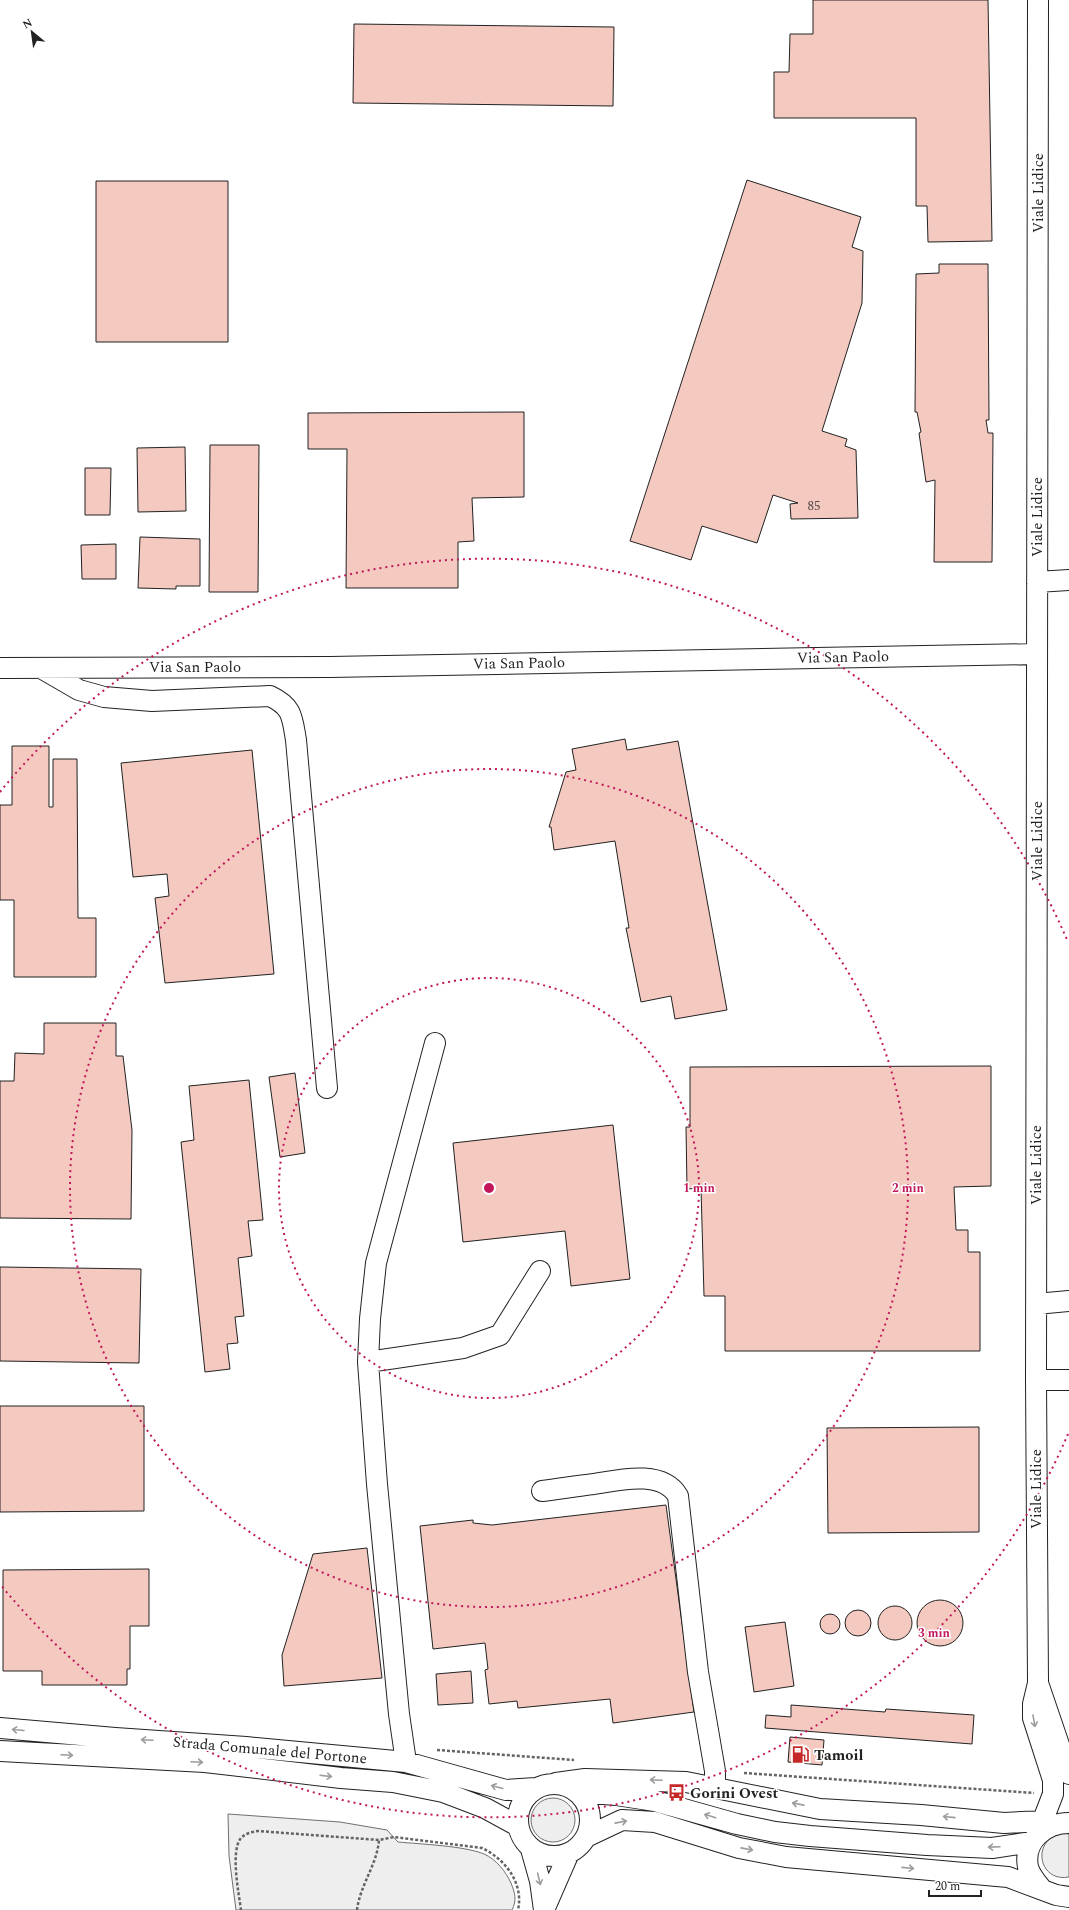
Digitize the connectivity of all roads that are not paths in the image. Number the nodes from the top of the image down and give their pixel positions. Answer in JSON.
{"nodes":[{"id":1,"x":1038,"y":0,"type":"edge"},
{"id":2,"x":1069,"y":580,"type":"edge"},
{"id":3,"x":1037,"y":582,"type":"junction"},
{"id":4,"x":1037,"y":654,"type":"junction"},
{"id":5,"x":39,"y":667,"type":"junction"},
{"id":6,"x":0,"y":668,"type":"edge"},
{"id":7,"x":435,"y":1043,"type":"dead end"},
{"id":8,"x":327,"y":1088,"type":"dead end"},
{"id":9,"x":540,"y":1271,"type":"dead end"},
{"id":10,"x":1069,"y":1301,"type":"edge"},
{"id":11,"x":1036,"y":1304,"type":"junction"},
{"id":12,"x":368,"y":1362,"type":"junction"},
{"id":13,"x":1036,"y":1380,"type":"junction"},
{"id":14,"x":1069,"y":1380,"type":"edge"},
{"id":15,"x":542,"y":1491,"type":"dead end"},
{"id":16,"x":1038,"y":1683,"type":"junction"},
{"id":17,"x":0,"y":1728,"type":"edge"},
{"id":18,"x":0,"y":1751,"type":"edge"},
{"id":19,"x":406,"y":1762,"type":"junction"},
{"id":20,"x":1069,"y":1774,"type":"edge"},
{"id":21,"x":715,"y":1779,"type":"junction"},
{"id":22,"x":556,"y":1783,"type":"junction"},
{"id":23,"x":536,"y":1788,"type":"junction"},
{"id":24,"x":578,"y":1792,"type":"junction"},
{"id":25,"x":836,"y":1810,"type":"junction"},
{"id":26,"x":921,"y":1815,"type":"junction"},
{"id":27,"x":1069,"y":1823,"type":"edge"},
{"id":28,"x":518,"y":1826,"type":"junction"},
{"id":29,"x":870,"y":1828,"type":"junction"},
{"id":30,"x":1038,"y":1832,"type":"junction"},
{"id":31,"x":586,"y":1837,"type":"junction"},
{"id":32,"x":831,"y":1838,"type":"junction"},
{"id":33,"x":898,"y":1843,"type":"junction"},
{"id":34,"x":531,"y":1849,"type":"junction"},
{"id":35,"x":568,"y":1855,"type":"junction"},
{"id":36,"x":1048,"y":1897,"type":"edge"},
{"id":37,"x":1069,"y":1897,"type":"edge"},
{"id":38,"x":544,"y":1910,"type":"edge"}],
"edges":[{"from":1,"to":3,"type":"street","name":"Viale Lidice"},
{"from":2,"to":3,"type":"street"},
{"from":3,"to":4,"type":"street","name":"Viale Lidice"},
{"from":4,"to":5,"type":"street","name":"Via San Paolo"},
{"from":4,"to":11,"type":"street","name":"Viale Lidice"},
{"from":5,"to":6,"type":"street","name":"Via San Paolo"},
{"from":5,"to":8,"type":"street"},
{"from":7,"to":12,"type":"street"},
{"from":9,"to":12,"type":"street"},
{"from":10,"to":11,"type":"street"},
{"from":11,"to":13,"type":"street","name":"Viale Lidice"},
{"from":12,"to":19,"type":"street"},
{"from":13,"to":14,"type":"street"},
{"from":13,"to":16,"type":"street","name":"Viale Lidice"},
{"from":15,"to":21,"type":"street"},
{"from":16,"to":20,"type":"street","name":"Viale Lidice"},
{"from":16,"to":30,"type":"street","name":"Viale Lidice","one_way":true},
{"from":19,"to":17,"type":"street","name":"Strada Comunale del Portone","one_way":true},
{"from":18,"to":28,"type":"street","name":"Strada Comunale del Portone","one_way":true},
{"from":23,"to":19,"type":"street","name":"Strada Comunale del Portone","one_way":true},
{"from":21,"to":22,"type":"street","name":"Strada Comunale del Portone","one_way":true},
{"from":25,"to":21,"type":"street","name":"Strada Comunale del Portone","one_way":true},
{"from":22,"to":23,"type":"street","name":"Strada Comunale del Portone"},
{"from":22,"to":24,"type":"street","name":"Strada Comunale del Portone"},
{"from":23,"to":28,"type":"street"},
{"from":24,"to":31,"type":"street"},
{"from":32,"to":24,"type":"street","name":"Strada Comunale del Portone","one_way":true},
{"from":25,"to":26,"type":"street","name":"Strada Comunale del Portone"},
{"from":25,"to":29,"type":"street"},
{"from":26,"to":29,"type":"street","name":"Strada Comunale del Portone"},
{"from":30,"to":26,"type":"street","name":"Strada Comunale del Portone","one_way":true},
{"from":27,"to":30,"type":"street","name":"Strada Comunale del Portone"},
{"from":28,"to":34,"type":"street"},
{"from":29,"to":32,"type":"street","name":"Strada Comunale del Portone"},
{"from":29,"to":33,"type":"street"},
{"from":30,"to":33,"type":"street","name":"Strada Comunale del Portone","one_way":true},
{"from":30,"to":36,"type":"street"},
{"from":31,"to":35,"type":"street"},
{"from":31,"to":36,"type":"street","one_way":true},
{"from":32,"to":33,"type":"street","name":"Strada Comunale del Portone"},
{"from":34,"to":35,"type":"street"},
{"from":34,"to":38,"type":"street","one_way":true},
{"from":35,"to":38,"type":"street"},
{"from":36,"to":37,"type":"street"}]}
